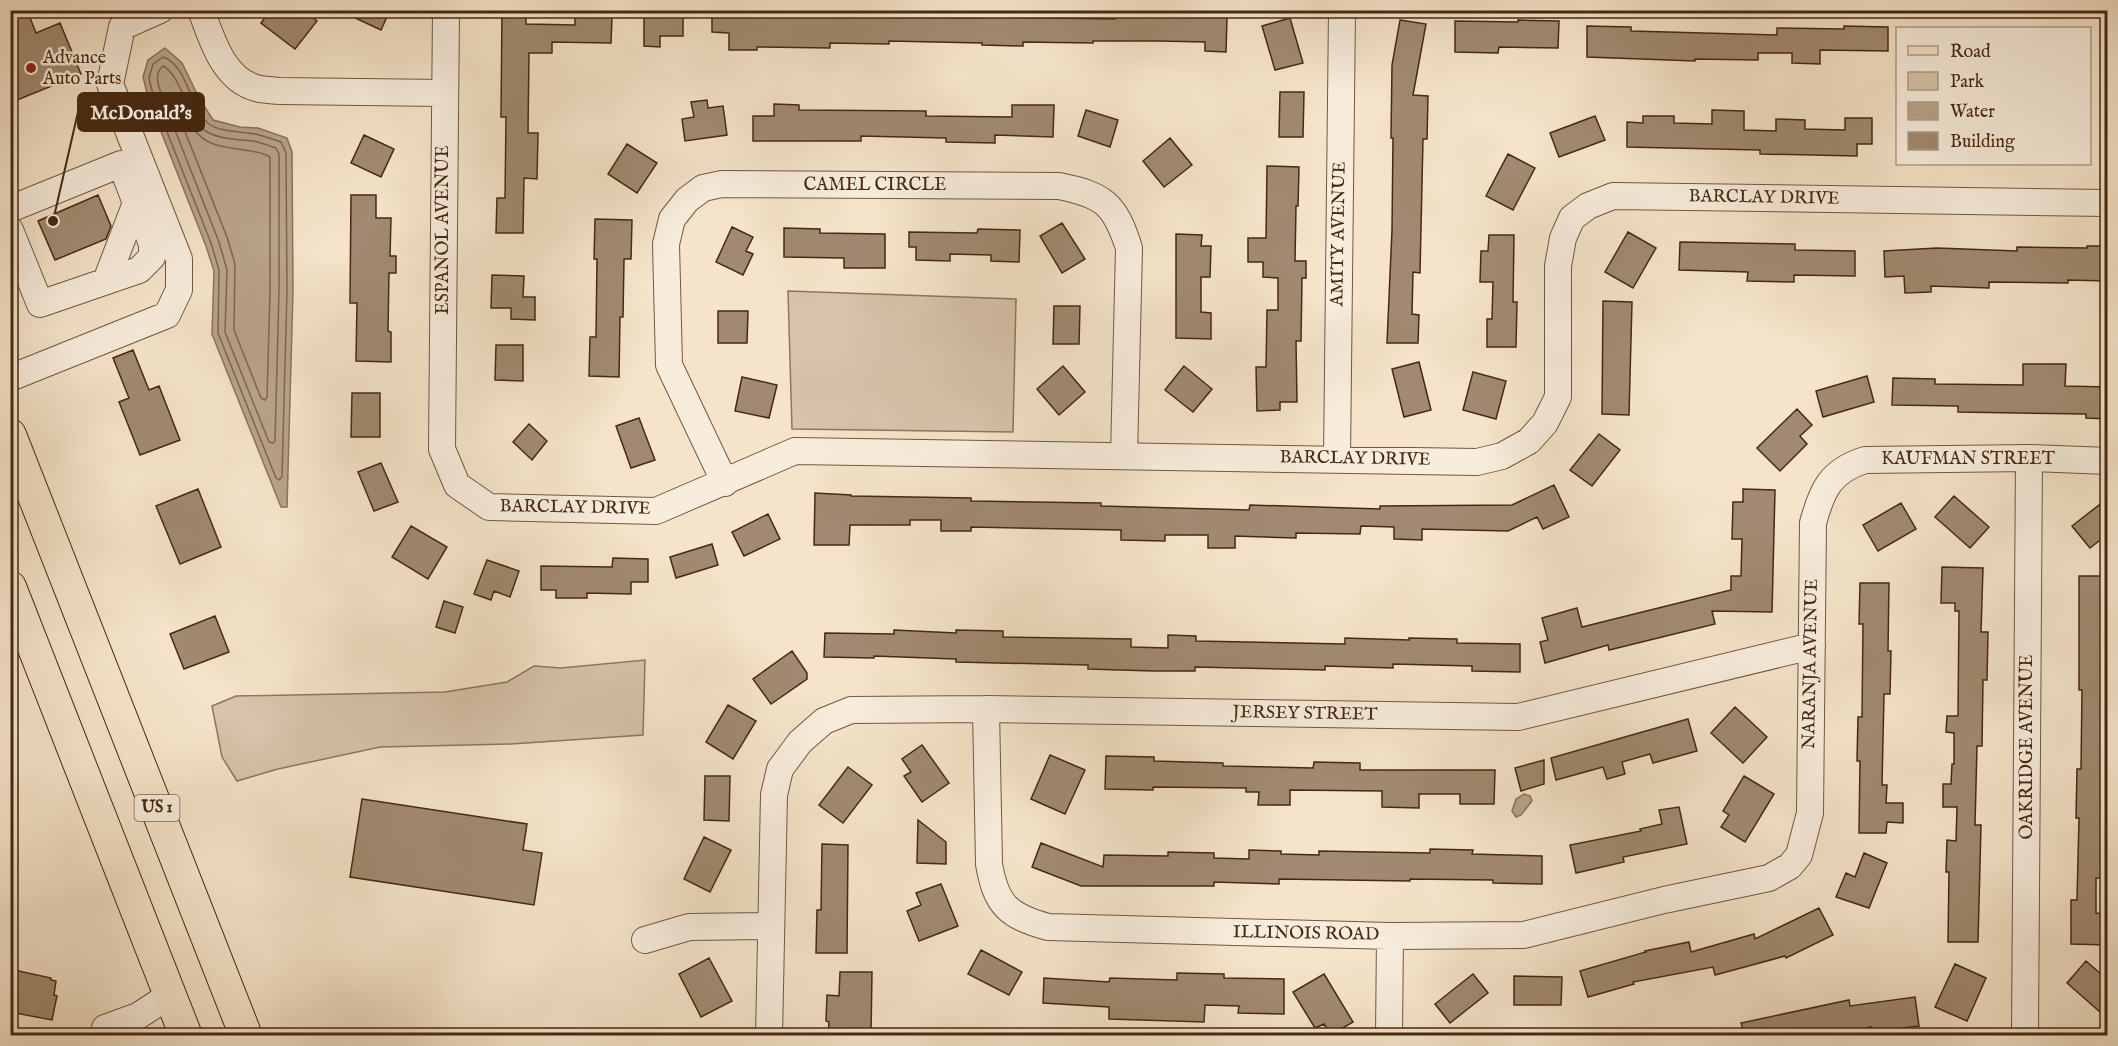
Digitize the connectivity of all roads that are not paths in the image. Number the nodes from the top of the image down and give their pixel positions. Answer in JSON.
{"nodes":[{"id":1,"x":160,"y":10,"type":"edge"},
{"id":2,"x":201,"y":10,"type":"edge"},
{"id":3,"x":446,"y":10,"type":"edge"},
{"id":4,"x":1342,"y":10,"type":"edge"},
{"id":5,"x":444,"y":93,"type":"junction"},
{"id":6,"x":136,"y":203,"type":"junction"},
{"id":7,"x":2108,"y":203,"type":"edge"},
{"id":8,"x":10,"y":209,"type":"edge"},
{"id":9,"x":10,"y":230,"type":"edge"},
{"id":10,"x":162,"y":247,"type":"junction"},
{"id":11,"x":106,"y":281,"type":"junction"},
{"id":12,"x":10,"y":378,"type":"edge"},
{"id":13,"x":10,"y":435,"type":"edge"},
{"id":14,"x":442,"y":449,"type":"joint"},
{"id":15,"x":1124,"y":456,"type":"junction"},
{"id":16,"x":1337,"y":458,"type":"junction"},
{"id":17,"x":2029,"y":458,"type":"junction"},
{"id":18,"x":2108,"y":461,"type":"edge"},
{"id":19,"x":1833,"y":476,"type":"joint"},
{"id":20,"x":725,"y":483,"type":"junction"},
{"id":21,"x":10,"y":587,"type":"edge"},
{"id":22,"x":1812,"y":646,"type":"junction"},
{"id":23,"x":986,"y":708,"type":"junction"},
{"id":24,"x":1799,"y":855,"type":"joint"},
{"id":25,"x":770,"y":926,"type":"junction"},
{"id":26,"x":1390,"y":936,"type":"junction"},
{"id":27,"x":645,"y":940,"type":"dead end"},
{"id":28,"x":170,"y":995,"type":"junction"},
{"id":29,"x":105,"y":1028,"type":"dead end"},
{"id":30,"x":186,"y":1035,"type":"edge"},
{"id":31,"x":246,"y":1035,"type":"edge"},
{"id":32,"x":769,"y":1035,"type":"edge"},
{"id":33,"x":1389,"y":1035,"type":"edge"},
{"id":34,"x":2025,"y":1035,"type":"edge"}],
"edges":[{"from":1,"to":10,"type":"street"},
{"from":2,"to":5,"type":"street"},
{"from":3,"to":5,"type":"street","name":"ESPANOL AVENUE"},
{"from":4,"to":16,"type":"street","name":"AMITY AVENUE"},
{"from":5,"to":14,"type":"street","name":"ESPANOL AVENUE"},
{"from":6,"to":8,"type":"street"},
{"from":6,"to":10,"type":"street"},
{"from":6,"to":11,"type":"street"},
{"from":7,"to":16,"type":"street","name":"BARCLAY DRIVE"},
{"from":9,"to":11,"type":"street"},
{"from":10,"to":11,"type":"street"},
{"from":10,"to":12,"type":"street"},
{"from":13,"to":31,"type":"main road","number":"US 1"},
{"from":14,"to":20,"type":"street","name":"BARCLAY DRIVE"},
{"from":15,"to":16,"type":"street","name":"BARCLAY DRIVE"},
{"from":15,"to":20,"type":"street","name":"BARCLAY DRIVE"},
{"from":15,"to":20,"type":"street","name":"CAMEL CIRCLE"},
{"from":17,"to":18,"type":"street","name":"KAUFMAN STREET"},
{"from":17,"to":19,"type":"street","name":"KAUFMAN STREET"},
{"from":17,"to":34,"type":"street","name":"OAKRIDGE AVENUE"},
{"from":19,"to":22,"type":"street","name":"NARANJA AVENUE"},
{"from":21,"to":28,"type":"main road"},
{"from":22,"to":23,"type":"street","name":"JERSEY STREET"},
{"from":22,"to":24,"type":"street","name":"NARANJA AVENUE"},
{"from":23,"to":25,"type":"street","name":"JERSEY STREET"},
{"from":23,"to":26,"type":"street","name":"ILLINOIS ROAD"},
{"from":24,"to":26,"type":"street","name":"ILLINOIS ROAD"},
{"from":25,"to":27,"type":"street"},
{"from":25,"to":32,"type":"street","name":"JERSEY STREET"},
{"from":26,"to":33,"type":"street"},
{"from":28,"to":29,"type":"street"},
{"from":28,"to":30,"type":"main road"}]}
